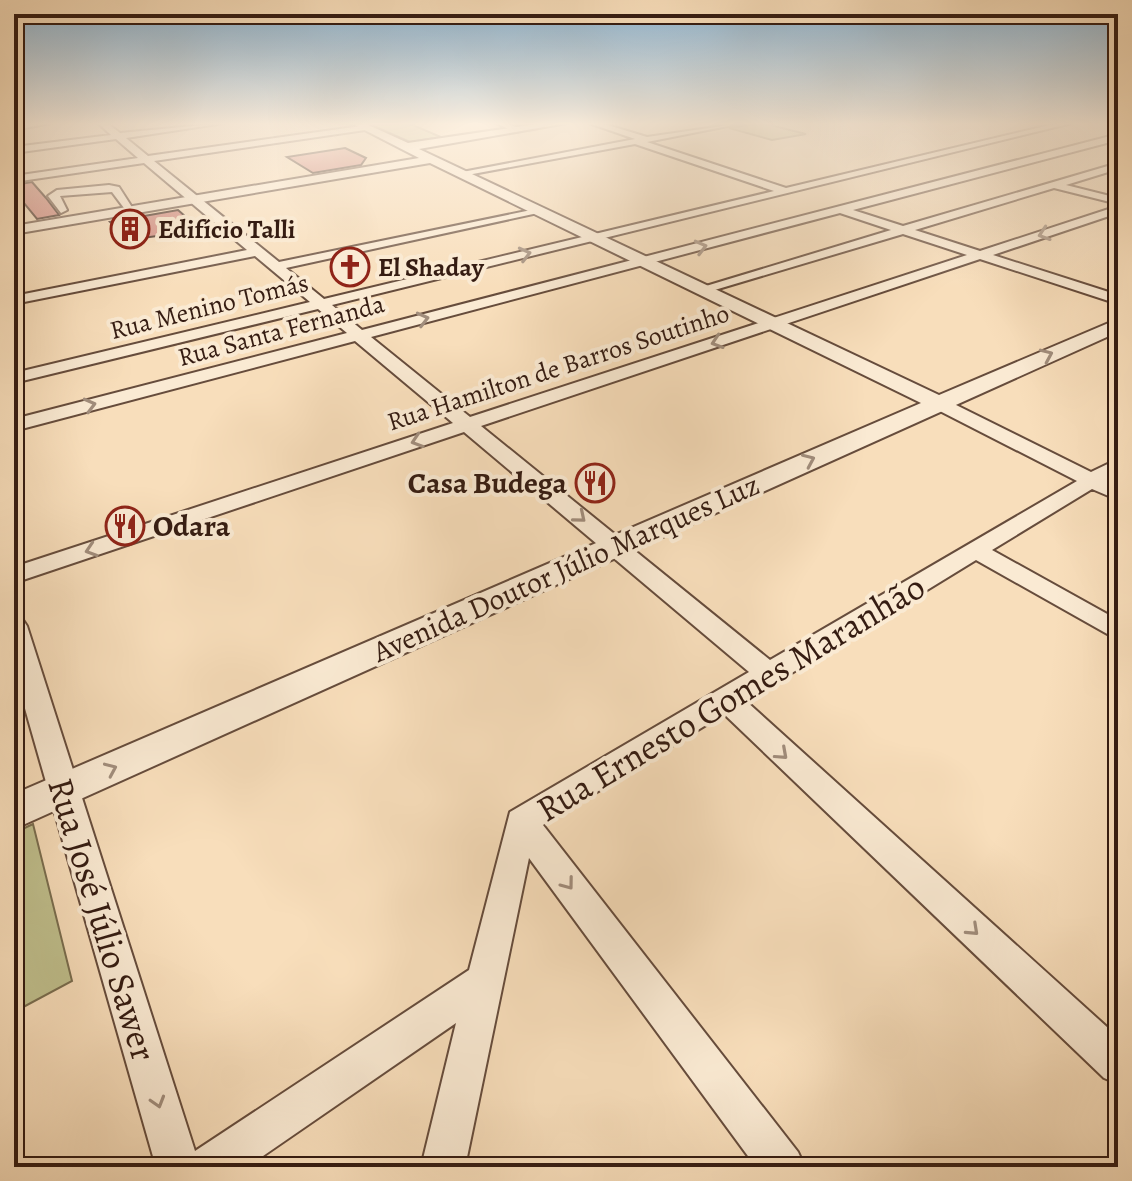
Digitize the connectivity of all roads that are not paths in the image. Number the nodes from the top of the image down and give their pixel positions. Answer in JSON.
{"nodes":[{"id":1,"x":170,"y":178,"type":"edge"},
{"id":2,"x":292,"y":178,"type":"edge"},
{"id":3,"x":473,"y":178,"type":"edge"},
{"id":4,"x":749,"y":178,"type":"edge"},
{"id":5,"x":839,"y":178,"type":"edge"},
{"id":6,"x":969,"y":178,"type":"edge"},
{"id":7,"x":1026,"y":178,"type":"edge"},
{"id":8,"x":1077,"y":178,"type":"edge"},
{"id":9,"x":1054,"y":185,"type":"junction"},
{"id":10,"x":786,"y":191,"type":"junction"},
{"id":11,"x":197,"y":199,"type":"junction"},
{"id":12,"x":1118,"y":201,"type":"edge"},
{"id":13,"x":1118,"y":209,"type":"edge"},
{"id":14,"x":61,"y":210,"type":"dead end"},
{"id":15,"x":131,"y":210,"type":"junction"},
{"id":16,"x":843,"y":210,"type":"junction"},
{"id":17,"x":541,"y":211,"type":"junction"},
{"id":18,"x":14,"y":230,"type":"edge"},
{"id":19,"x":906,"y":230,"type":"junction"},
{"id":20,"x":594,"y":238,"type":"junction"},
{"id":21,"x":260,"y":251,"type":"junction"},
{"id":22,"x":980,"y":255,"type":"junction"},
{"id":23,"x":645,"y":261,"type":"junction"},
{"id":24,"x":278,"y":266,"type":"junction"},
{"id":25,"x":703,"y":289,"type":"junction"},
{"id":26,"x":14,"y":300,"type":"edge"},
{"id":27,"x":1118,"y":300,"type":"edge"},
{"id":28,"x":322,"y":303,"type":"junction"},
{"id":29,"x":773,"y":323,"type":"junction"},
{"id":30,"x":1118,"y":325,"type":"edge"},
{"id":31,"x":360,"y":335,"type":"junction"},
{"id":32,"x":14,"y":378,"type":"edge"},
{"id":33,"x":938,"y":403,"type":"junction"},
{"id":34,"x":14,"y":425,"type":"edge"},
{"id":35,"x":468,"y":425,"type":"junction"},
{"id":36,"x":1118,"y":465,"type":"edge"},
{"id":37,"x":1093,"y":480,"type":"junction"},
{"id":38,"x":1118,"y":494,"type":"edge"},
{"id":39,"x":615,"y":546,"type":"junction"},
{"id":40,"x":975,"y":550,"type":"junction"},
{"id":41,"x":14,"y":575,"type":"edge"},
{"id":42,"x":14,"y":626,"type":"edge"},
{"id":43,"x":1118,"y":631,"type":"edge"},
{"id":44,"x":769,"y":674,"type":"junction"},
{"id":45,"x":726,"y":699,"type":"junction"},
{"id":46,"x":64,"y":790,"type":"junction"},
{"id":47,"x":14,"y":812,"type":"edge"},
{"id":48,"x":521,"y":822,"type":"junction"},
{"id":49,"x":484,"y":982,"type":"junction"},
{"id":50,"x":1118,"y":1064,"type":"edge"},
{"id":51,"x":178,"y":1167,"type":"edge"},
{"id":52,"x":209,"y":1167,"type":"edge"},
{"id":53,"x":443,"y":1167,"type":"edge"},
{"id":54,"x":783,"y":1167,"type":"edge"}],
"edges":[{"from":1,"to":11,"type":"street"},
{"from":2,"to":11,"type":"street"},
{"from":3,"to":17,"type":"street"},
{"from":4,"to":10,"type":"street"},
{"from":5,"to":10,"type":"street","name":"Rua Menino Tomás"},
{"from":6,"to":16,"type":"street","name":"Rua Santa Fernanda"},
{"from":7,"to":9,"type":"street"},
{"from":8,"to":9,"type":"street"},
{"from":9,"to":12,"type":"street"},
{"from":9,"to":19,"type":"street"},
{"from":10,"to":16,"type":"street"},
{"from":10,"to":20,"type":"street","name":"Rua Menino Tomás"},
{"from":11,"to":15,"type":"street"},
{"from":11,"to":21,"type":"street"},
{"from":13,"to":22,"type":"street","name":"Rua Hamilton de Barros Soutinho","one_way":true},
{"from":14,"to":15,"type":"street"},
{"from":15,"to":18,"type":"street"},
{"from":16,"to":19,"type":"street"},
{"from":23,"to":16,"type":"street","name":"Rua Santa Fernanda","one_way":true},
{"from":17,"to":20,"type":"street"},
{"from":17,"to":24,"type":"street"},
{"from":19,"to":22,"type":"street"},
{"from":19,"to":25,"type":"street"},
{"from":20,"to":23,"type":"street"},
{"from":28,"to":20,"type":"street","name":"Rua Menino Tomás","one_way":true},
{"from":21,"to":24,"type":"street"},
{"from":21,"to":26,"type":"street"},
{"from":22,"to":27,"type":"street"},
{"from":22,"to":29,"type":"street","name":"Rua Hamilton de Barros Soutinho"},
{"from":23,"to":25,"type":"street"},
{"from":31,"to":23,"type":"street","name":"Rua Santa Fernanda","one_way":true},
{"from":24,"to":28,"type":"street"},
{"from":25,"to":29,"type":"street"},
{"from":28,"to":31,"type":"street"},
{"from":28,"to":32,"type":"street","name":"Rua Menino Tomás"},
{"from":29,"to":33,"type":"street"},
{"from":29,"to":35,"type":"street","name":"Rua Hamilton de Barros Soutinho","one_way":true},
{"from":33,"to":30,"type":"street","name":"Avenida Doutor Júlio Marques Luz","one_way":true},
{"from":34,"to":31,"type":"street","name":"Rua Santa Fernanda","one_way":true},
{"from":31,"to":35,"type":"street"},
{"from":33,"to":37,"type":"street"},
{"from":39,"to":33,"type":"street","name":"Avenida Doutor Júlio Marques Luz","one_way":true},
{"from":35,"to":39,"type":"street","one_way":true},
{"from":35,"to":41,"type":"street","name":"Rua Hamilton de Barros Soutinho","one_way":true},
{"from":36,"to":37,"type":"street","name":"Rua Ernesto Gomes Maranhão"},
{"from":37,"to":38,"type":"street"},
{"from":37,"to":40,"type":"street","name":"Rua Ernesto Gomes Maranhão"},
{"from":39,"to":44,"type":"street"},
{"from":46,"to":39,"type":"street","name":"Avenida Doutor Júlio Marques Luz","one_way":true},
{"from":40,"to":43,"type":"street"},
{"from":40,"to":44,"type":"street","name":"Rua Ernesto Gomes Maranhão"},
{"from":42,"to":46,"type":"street","name":"Rua José Júlio Sawer"},
{"from":44,"to":45,"type":"street","name":"Rua Ernesto Gomes Maranhão"},
{"from":45,"to":48,"type":"street","name":"Rua Ernesto Gomes Maranhão"},
{"from":45,"to":50,"type":"street","one_way":true},
{"from":46,"to":47,"type":"street","name":"Avenida Doutor Júlio Marques Luz"},
{"from":46,"to":51,"type":"street","name":"Rua José Júlio Sawer","one_way":true},
{"from":48,"to":49,"type":"street","name":"Rua Ernesto Gomes Maranhão"},
{"from":48,"to":54,"type":"street","one_way":true},
{"from":49,"to":52,"type":"street"},
{"from":49,"to":53,"type":"street","name":"Rua Ernesto Gomes Maranhão"}]}
